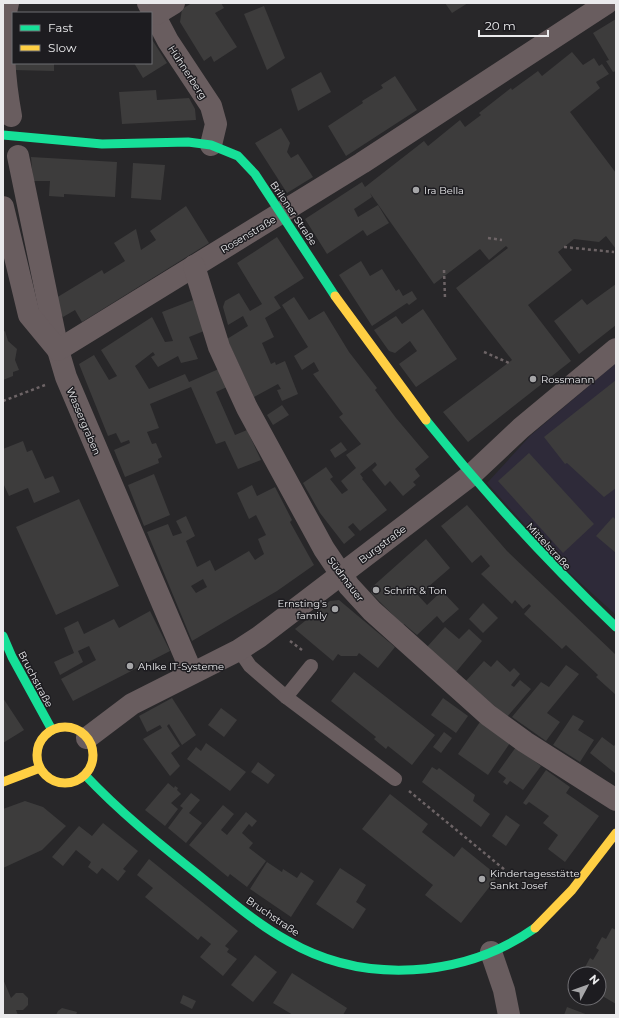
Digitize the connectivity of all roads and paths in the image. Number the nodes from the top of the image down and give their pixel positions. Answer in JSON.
{"nodes":[{"id":1,"x":8,"y":3,"type":"edge"},
{"id":2,"x":174,"y":3,"type":"edge"},
{"id":3,"x":607,"y":3,"type":"edge"},
{"id":4,"x":152,"y":9,"type":"edge"},
{"id":5,"x":7,"y":125,"type":"edge"},
{"id":6,"x":211,"y":145,"type":"junction"},
{"id":7,"x":18,"y":156,"type":"dead end"},
{"id":8,"x":3,"y":207,"type":"edge"},
{"id":9,"x":281,"y":214,"type":"junction"},
{"id":10,"x":488,"y":238,"type":"dead end"},
{"id":11,"x":502,"y":240,"type":"dead end"},
{"id":12,"x":564,"y":247,"type":"dead end"},
{"id":13,"x":614,"y":252,"type":"dead end"},
{"id":14,"x":194,"y":266,"type":"junction"},
{"id":15,"x":444,"y":270,"type":"dead end"},
{"id":16,"x":445,"y":298,"type":"dead end"},
{"id":17,"x":616,"y":349,"type":"edge"},
{"id":18,"x":58,"y":350,"type":"junction"},
{"id":19,"x":484,"y":352,"type":"dead end"},
{"id":20,"x":509,"y":363,"type":"dead end"},
{"id":21,"x":66,"y":377,"type":"junction"},
{"id":22,"x":3,"y":401,"type":"edge"},
{"id":23,"x":470,"y":476,"type":"junction"},
{"id":24,"x":341,"y":576,"type":"junction"},
{"id":25,"x":616,"y":627,"type":"edge"},
{"id":26,"x":3,"y":636,"type":"edge"},
{"id":27,"x":239,"y":650,"type":"junction"},
{"id":28,"x":311,"y":666,"type":"dead end"},
{"id":29,"x":192,"y":673,"type":"junction"},
{"id":30,"x":286,"y":697,"type":"junction"},
{"id":31,"x":52,"y":730,"type":"junction"},
{"id":32,"x":88,"y":738,"type":"junction"},
{"id":33,"x":40,"y":768,"type":"junction"},
{"id":34,"x":85,"y":775,"type":"junction"},
{"id":35,"x":395,"y":779,"type":"joint"},
{"id":36,"x":3,"y":782,"type":"edge"},
{"id":37,"x":616,"y":800,"type":"edge"},
{"id":38,"x":616,"y":833,"type":"edge"},
{"id":39,"x":505,"y":870,"type":"dead end"},
{"id":40,"x":491,"y":952,"type":"junction"},
{"id":41,"x":509,"y":1015,"type":"edge"}],
"edges":[{"from":1,"to":5,"type":"street"},
{"from":2,"to":4,"type":"street"},
{"from":3,"to":9,"type":"street","name":"Rosenstraße"},
{"from":4,"to":6,"type":"street","name":"Hühnerberg"},
{"from":5,"to":6,"type":"main road","name":"Briloner Straße"},
{"from":6,"to":9,"type":"main road","name":"Briloner Straße"},
{"from":7,"to":18,"type":"street","name":"Wassergraben"},
{"from":8,"to":18,"type":"street"},
{"from":9,"to":14,"type":"street","name":"Rosenstraße"},
{"from":9,"to":23,"type":"main road","name":"Briloner Straße"},
{"from":10,"to":11,"type":"path"},
{"from":12,"to":13,"type":"path"},
{"from":14,"to":18,"type":"street","name":"Rosenstraße"},
{"from":14,"to":24,"type":"street","name":"Südmauer"},
{"from":15,"to":16,"type":"path"},
{"from":17,"to":23,"type":"street","name":"Burgstraße"},
{"from":18,"to":21,"type":"street","name":"Wassergraben"},
{"from":19,"to":20,"type":"path"},
{"from":21,"to":22,"type":"path"},
{"from":21,"to":29,"type":"street","name":"Wassergraben"},
{"from":23,"to":24,"type":"street","name":"Burgstraße"},
{"from":23,"to":25,"type":"main road","name":"Mittelstraße"},
{"from":24,"to":27,"type":"street","name":"Burgstraße"},
{"from":24,"to":37,"type":"street","name":"Südmauer"},
{"from":26,"to":31,"type":"main road","name":"Bruchstraße"},
{"from":27,"to":29,"type":"street","name":"Burgstraße"},
{"from":27,"to":30,"type":"lane"},
{"from":28,"to":30,"type":"lane"},
{"from":29,"to":32,"type":"street","name":"Burgstraße"},
{"from":30,"to":35,"type":"lane"},
{"from":31,"to":32,"type":"main road"},
{"from":31,"to":33,"type":"main road"},
{"from":32,"to":34,"type":"main road"},
{"from":33,"to":34,"type":"main road"},
{"from":33,"to":36,"type":"main road"},
{"from":34,"to":40,"type":"main road","name":"Bruchstraße"},
{"from":35,"to":39,"type":"path"},
{"from":38,"to":40,"type":"main road","name":"Bruchstraße"},
{"from":40,"to":41,"type":"street"}]}
